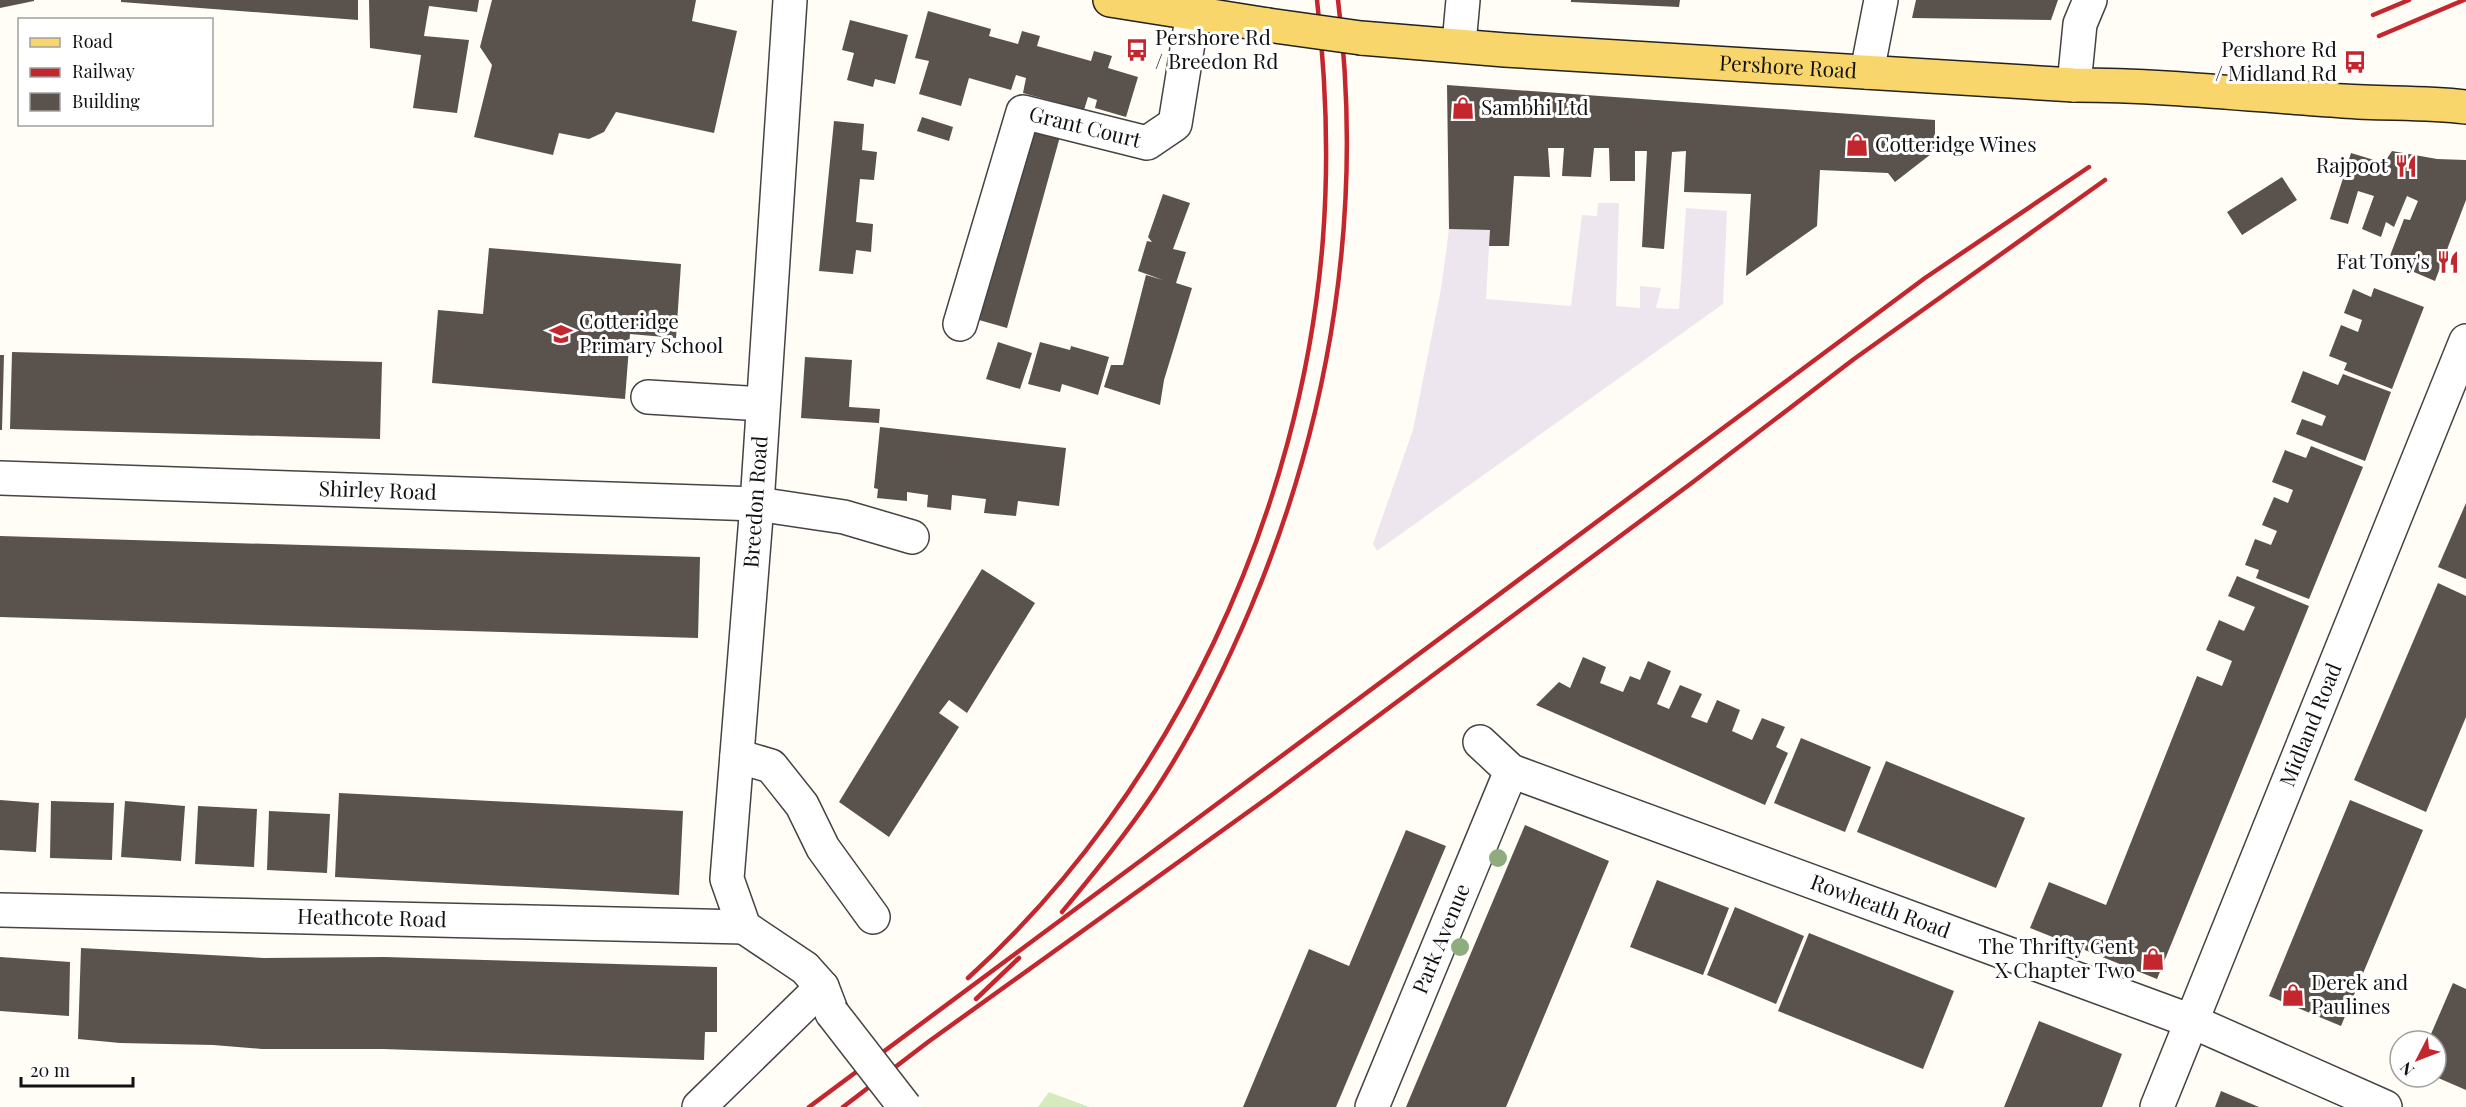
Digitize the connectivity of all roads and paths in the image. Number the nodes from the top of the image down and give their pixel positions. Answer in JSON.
{"nodes":[{"id":1,"x":790,"y":0,"type":"edge"},
{"id":2,"x":1110,"y":0,"type":"edge"},
{"id":3,"x":1463,"y":0,"type":"edge"},
{"id":4,"x":1881,"y":0,"type":"edge"},
{"id":5,"x":2090,"y":0,"type":"edge"},
{"id":6,"x":1193,"y":12,"type":"junction"},
{"id":7,"x":1459,"y":44,"type":"junction"},
{"id":8,"x":1867,"y":72,"type":"junction"},
{"id":9,"x":2074,"y":85,"type":"junction"},
{"id":10,"x":2466,"y":107,"type":"edge"},
{"id":11,"x":960,"y":324,"type":"dead end"},
{"id":12,"x":2466,"y":341,"type":"edge"},
{"id":13,"x":648,"y":397,"type":"dead end"},
{"id":14,"x":764,"y":404,"type":"junction"},
{"id":15,"x":0,"y":478,"type":"edge"},
{"id":16,"x":757,"y":504,"type":"junction"},
{"id":17,"x":912,"y":537,"type":"dead end"},
{"id":18,"x":1480,"y":742,"type":"dead end"},
{"id":19,"x":737,"y":756,"type":"junction"},
{"id":20,"x":1511,"y":771,"type":"junction"},
{"id":21,"x":0,"y":910,"type":"edge"},
{"id":22,"x":873,"y":916,"type":"dead end"},
{"id":23,"x":744,"y":927,"type":"junction"},
{"id":24,"x":820,"y":990,"type":"junction"},
{"id":25,"x":2191,"y":1021,"type":"junction"},
{"id":26,"x":699,"y":1107,"type":"edge"},
{"id":27,"x":905,"y":1107,"type":"edge"},
{"id":28,"x":1372,"y":1107,"type":"edge"},
{"id":29,"x":2157,"y":1107,"type":"edge"},
{"id":30,"x":2385,"y":1107,"type":"edge"}],
"edges":[{"from":1,"to":14,"type":"street","name":"Breedon Road"},
{"from":2,"to":6,"type":"main road","name":"Pershore Road"},
{"from":3,"to":7,"type":"street"},
{"from":4,"to":8,"type":"street"},
{"from":5,"to":9,"type":"street"},
{"from":6,"to":7,"type":"main road","name":"Pershore Road","bridge":true},
{"from":6,"to":11,"type":"street","name":"Grant Court"},
{"from":7,"to":8,"type":"main road","name":"Pershore Road"},
{"from":8,"to":9,"type":"main road","name":"Pershore Road"},
{"from":9,"to":10,"type":"main road","name":"Pershore Road"},
{"from":12,"to":25,"type":"street","name":"Midland Road"},
{"from":13,"to":14,"type":"street"},
{"from":14,"to":16,"type":"street","name":"Breedon Road"},
{"from":15,"to":16,"type":"street","name":"Shirley Road"},
{"from":16,"to":17,"type":"street","name":"Shirley Road"},
{"from":16,"to":19,"type":"street","name":"Breedon Road"},
{"from":18,"to":20,"type":"street","name":"Rowheath Road"},
{"from":19,"to":22,"type":"street"},
{"from":19,"to":23,"type":"street","name":"Breedon Road"},
{"from":20,"to":25,"type":"street","name":"Rowheath Road"},
{"from":20,"to":28,"type":"street","name":"Park Avenue"},
{"from":21,"to":23,"type":"street","name":"Heathcote Road"},
{"from":23,"to":24,"type":"street"},
{"from":24,"to":26,"type":"street"},
{"from":24,"to":27,"type":"street","bridge":true},
{"from":25,"to":29,"type":"street","name":"Midland Road"},
{"from":25,"to":30,"type":"street","name":"Rowheath Road"}]}
